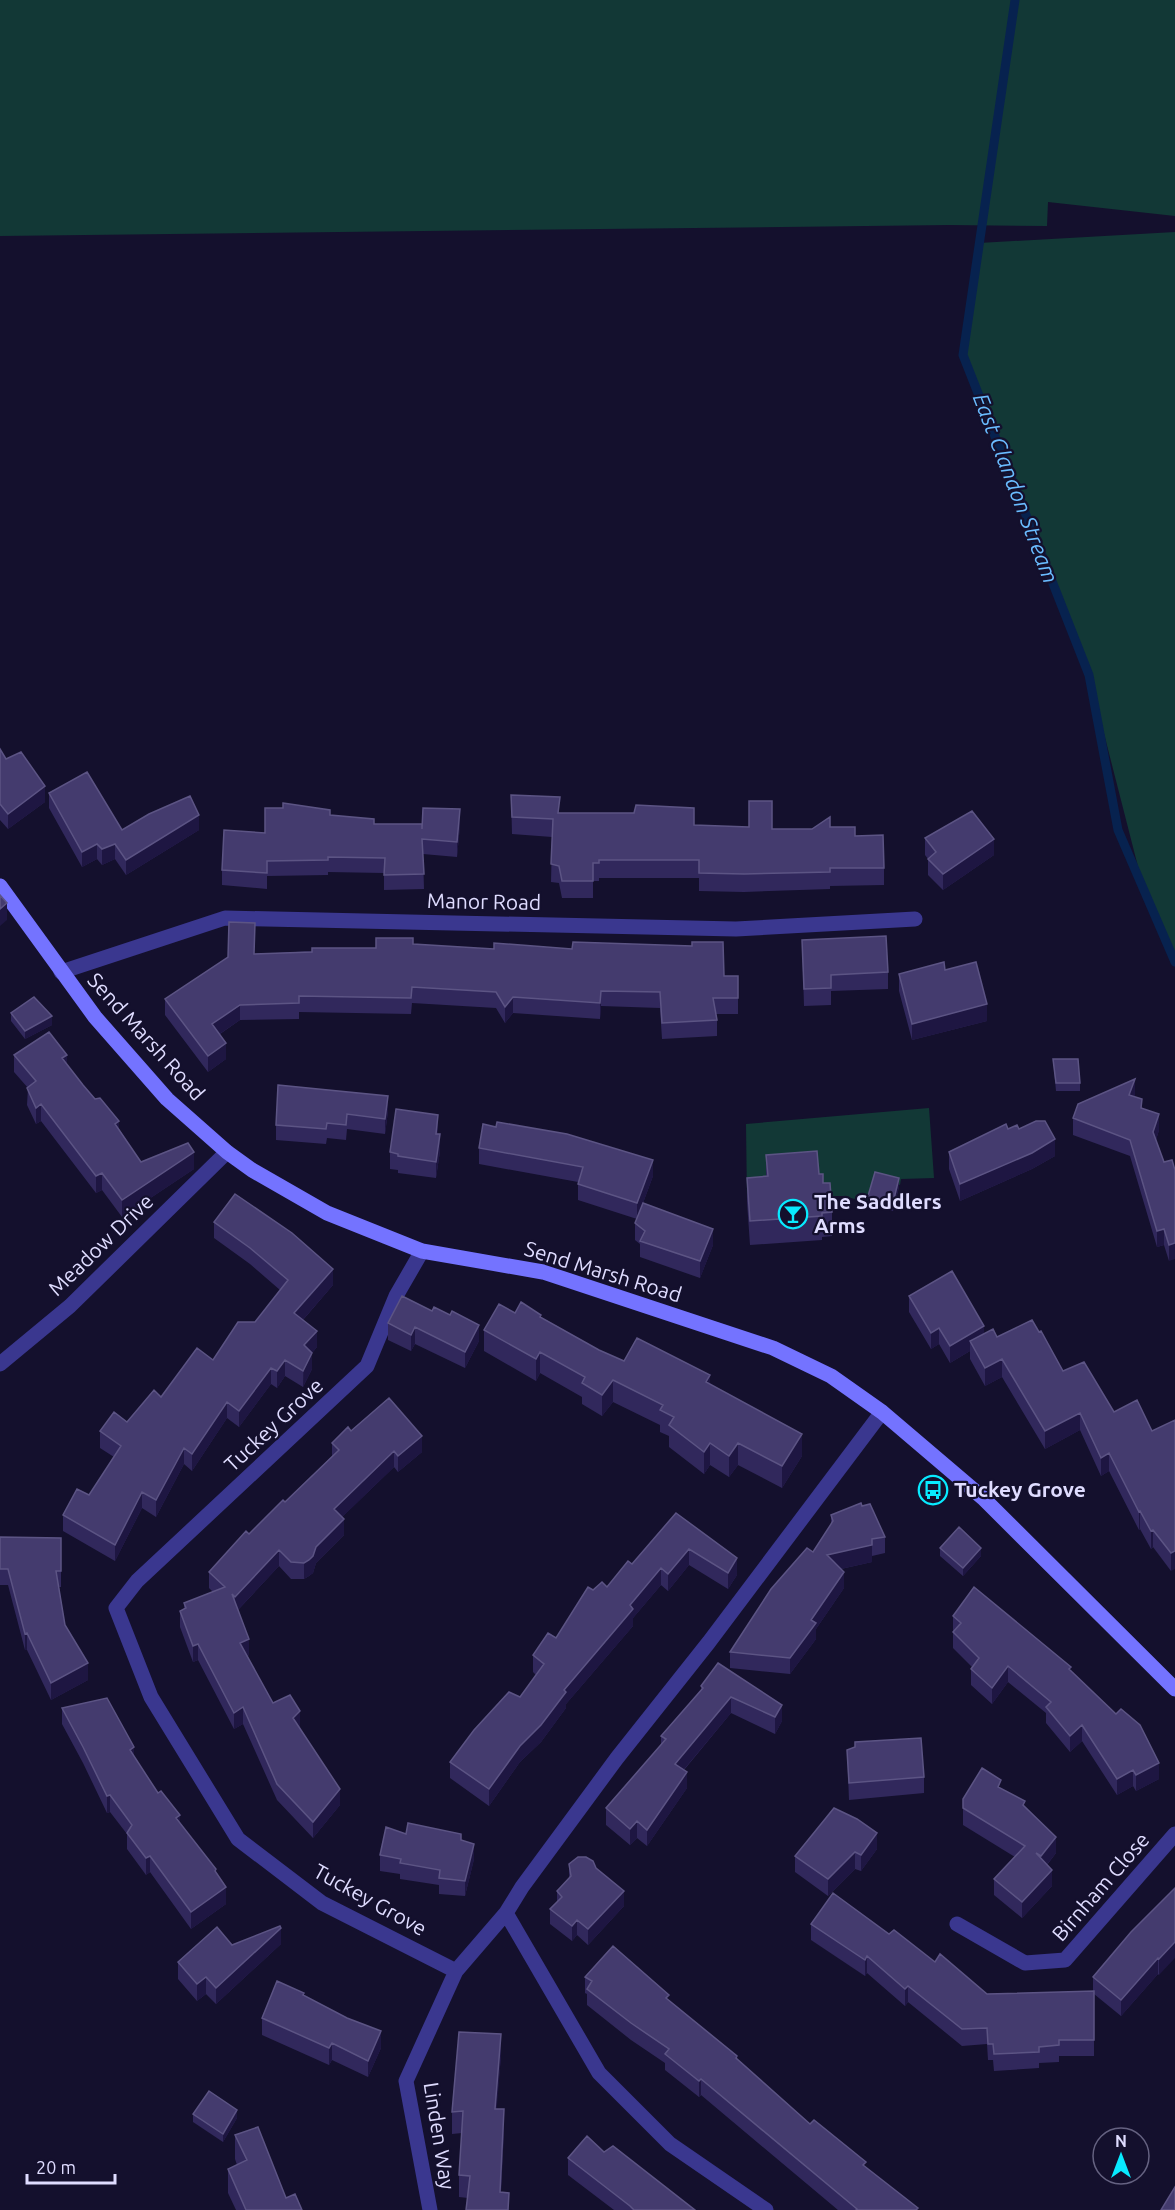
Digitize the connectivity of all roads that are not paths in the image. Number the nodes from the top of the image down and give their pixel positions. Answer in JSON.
{"nodes":[{"id":1,"x":0,"y":886,"type":"edge"},
{"id":2,"x":915,"y":919,"type":"dead end"},
{"id":3,"x":61,"y":972,"type":"junction"},
{"id":4,"x":227,"y":1152,"type":"junction"},
{"id":5,"x":422,"y":1251,"type":"junction"},
{"id":6,"x":0,"y":1364,"type":"edge"},
{"id":7,"x":882,"y":1413,"type":"junction"},
{"id":8,"x":1175,"y":1689,"type":"edge"},
{"id":9,"x":1175,"y":1834,"type":"edge"},
{"id":10,"x":506,"y":1913,"type":"junction"},
{"id":11,"x":957,"y":1924,"type":"dead end"},
{"id":12,"x":456,"y":1971,"type":"junction"},
{"id":13,"x":430,"y":2210,"type":"edge"},
{"id":14,"x":766,"y":2210,"type":"edge"}],
"edges":[{"from":1,"to":3,"type":"main road","name":"Send Marsh Road"},
{"from":2,"to":3,"type":"street","name":"Manor Road"},
{"from":3,"to":4,"type":"main road","name":"Send Marsh Road"},
{"from":4,"to":5,"type":"main road","name":"Send Marsh Road"},
{"from":4,"to":6,"type":"street","name":"Meadow Drive"},
{"from":5,"to":7,"type":"main road","name":"Send Marsh Road"},
{"from":5,"to":12,"type":"street","name":"Tuckey Grove"},
{"from":7,"to":8,"type":"main road","name":"Send Marsh Road"},
{"from":7,"to":10,"type":"street"},
{"from":9,"to":11,"type":"street","name":"Birnham Close"},
{"from":10,"to":12,"type":"street"},
{"from":10,"to":14,"type":"street"},
{"from":12,"to":13,"type":"street","name":"Linden Way"}]}
